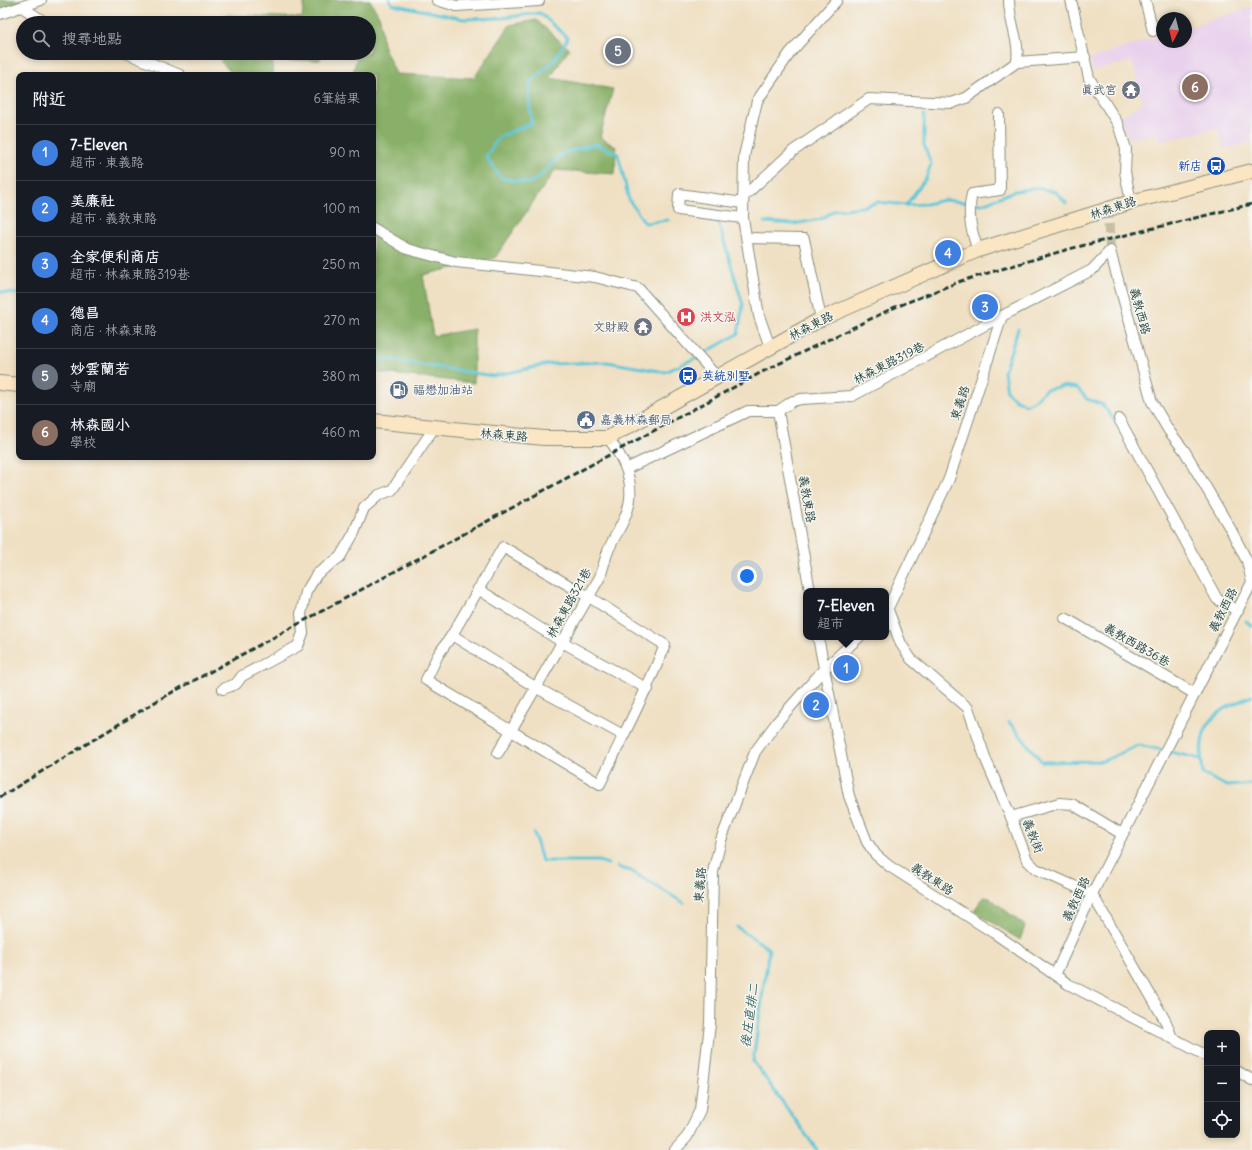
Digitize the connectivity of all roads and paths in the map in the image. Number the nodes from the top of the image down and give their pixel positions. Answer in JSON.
{"nodes":[{"id":1,"x":41,"y":0,"type":"edge"},
{"id":2,"x":436,"y":0,"type":"edge"},
{"id":3,"x":837,"y":0,"type":"edge"},
{"id":4,"x":1009,"y":0,"type":"edge"},
{"id":5,"x":1071,"y":0,"type":"edge"},
{"id":6,"x":1145,"y":0,"type":"edge"},
{"id":7,"x":539,"y":1,"type":"edge"},
{"id":8,"x":22,"y":7,"type":"junction"},
{"id":9,"x":0,"y":14,"type":"edge"},
{"id":10,"x":36,"y":16,"type":"edge"},
{"id":11,"x":1153,"y":31,"type":"dead end"},
{"id":12,"x":1085,"y":57,"type":"junction"},
{"id":13,"x":143,"y":60,"type":"edge"},
{"id":14,"x":1017,"y":62,"type":"junction"},
{"id":15,"x":173,"y":72,"type":"edge"},
{"id":16,"x":999,"y":114,"type":"dead end"},
{"id":17,"x":1252,"y":171,"type":"edge"},
{"id":18,"x":743,"y":200,"type":"junction"},
{"id":19,"x":1131,"y":202,"type":"junction"},
{"id":20,"x":743,"y":218,"type":"junction"},
{"id":21,"x":376,"y":230,"type":"edge"},
{"id":22,"x":747,"y":238,"type":"junction"},
{"id":23,"x":978,"y":250,"type":"junction"},
{"id":24,"x":1002,"y":316,"type":"junction"},
{"id":25,"x":821,"y":319,"type":"junction"},
{"id":26,"x":770,"y":347,"type":"junction"},
{"id":27,"x":717,"y":377,"type":"junction"},
{"id":28,"x":0,"y":383,"type":"edge"},
{"id":29,"x":16,"y":385,"type":"edge"},
{"id":30,"x":778,"y":411,"type":"junction"},
{"id":31,"x":1119,"y":419,"type":"dead end"},
{"id":32,"x":376,"y":422,"type":"edge"},
{"id":33,"x":434,"y":428,"type":"junction"},
{"id":34,"x":608,"y":438,"type":"junction"},
{"id":35,"x":626,"y":468,"type":"junction"},
{"id":36,"x":809,"y":588,"type":"edge"},
{"id":37,"x":478,"y":589,"type":"junction"},
{"id":38,"x":588,"y":597,"type":"junction"},
{"id":39,"x":889,"y":607,"type":"edge"},
{"id":40,"x":1238,"y":611,"type":"junction"},
{"id":41,"x":889,"y":616,"type":"edge"},
{"id":42,"x":1066,"y":618,"type":"dead end"},
{"id":43,"x":452,"y":635,"type":"junction"},
{"id":44,"x":819,"y":640,"type":"edge"},
{"id":45,"x":856,"y":640,"type":"edge"},
{"id":46,"x":562,"y":642,"type":"junction"},
{"id":47,"x":824,"y":669,"type":"junction"},
{"id":48,"x":536,"y":687,"type":"junction"},
{"id":49,"x":223,"y":689,"type":"dead end"},
{"id":50,"x":648,"y":689,"type":"junction"},
{"id":51,"x":1195,"y":694,"type":"junction"},
{"id":52,"x":511,"y":731,"type":"junction"},
{"id":53,"x":623,"y":735,"type":"junction"},
{"id":54,"x":498,"y":752,"type":"dead end"},
{"id":55,"x":1011,"y":817,"type":"junction"},
{"id":56,"x":1122,"y":834,"type":"junction"},
{"id":57,"x":1092,"y":894,"type":"junction"},
{"id":58,"x":1055,"y":976,"type":"junction"},
{"id":59,"x":1172,"y":1038,"type":"junction"},
{"id":60,"x":1204,"y":1054,"type":"edge"},
{"id":61,"x":1240,"y":1073,"type":"edge"},
{"id":62,"x":1252,"y":1080,"type":"edge"},
{"id":63,"x":675,"y":1150,"type":"edge"}],
"edges":[{"from":1,"to":8,"type":"street"},
{"from":2,"to":7,"type":"street"},
{"from":3,"to":18,"type":"street"},
{"from":4,"to":14,"type":"street"},
{"from":5,"to":12,"type":"street"},
{"from":6,"to":11,"type":"street"},
{"from":8,"to":9,"type":"street"},
{"from":8,"to":10,"type":"street"},
{"from":12,"to":14,"type":"street"},
{"from":12,"to":19,"type":"street"},
{"from":13,"to":15,"type":"street"},
{"from":14,"to":18,"type":"street"},
{"from":16,"to":23,"type":"street"},
{"from":17,"to":19,"type":"main road","name":"林森東路"},
{"from":18,"to":20,"type":"street"},
{"from":18,"to":20,"type":"street"},
{"from":19,"to":23,"type":"main road","name":"林森東路"},
{"from":20,"to":22,"type":"street"},
{"from":21,"to":27,"type":"street"},
{"from":22,"to":25,"type":"street"},
{"from":22,"to":26,"type":"street"},
{"from":23,"to":25,"type":"main road","name":"林森東路"},
{"from":24,"to":30,"type":"street","name":"林森東路319巷"},
{"from":24,"to":39,"type":"street","name":"東義路"},
{"from":24,"to":40,"type":"street","name":"義教西路"},
{"from":25,"to":26,"type":"main road","name":"林森東路"},
{"from":26,"to":27,"type":"main road","name":"林森東路"},
{"from":27,"to":34,"type":"main road","name":"林森東路"},
{"from":28,"to":29,"type":"main road"},
{"from":30,"to":35,"type":"street"},
{"from":30,"to":36,"type":"street","name":"義教東路"},
{"from":31,"to":40,"type":"street"},
{"from":32,"to":33,"type":"main road","name":"林森東路"},
{"from":33,"to":34,"type":"main road","name":"林森東路"},
{"from":33,"to":49,"type":"street"},
{"from":34,"to":35,"type":"street","name":"林森東路321巷"},
{"from":35,"to":38,"type":"street","name":"林森東路321巷"},
{"from":37,"to":38,"type":"street"},
{"from":37,"to":43,"type":"street"},
{"from":37,"to":46,"type":"street"},
{"from":38,"to":46,"type":"street","name":"林森東路321巷"},
{"from":38,"to":50,"type":"street"},
{"from":40,"to":51,"type":"street","name":"義教西路"},
{"from":41,"to":55,"type":"street","name":"義教街"},
{"from":42,"to":51,"type":"street","name":"義教西路36巷"},
{"from":43,"to":48,"type":"street"},
{"from":43,"to":52,"type":"street"},
{"from":44,"to":47,"type":"street","name":"義教東路"},
{"from":45,"to":47,"type":"street","name":"東義路"},
{"from":46,"to":48,"type":"street","name":"林森東路321巷"},
{"from":46,"to":50,"type":"street"},
{"from":47,"to":58,"type":"street","name":"義教東路"},
{"from":47,"to":63,"type":"street","name":"東義路"},
{"from":48,"to":52,"type":"street","name":"林森東路321巷"},
{"from":48,"to":53,"type":"street"},
{"from":50,"to":53,"type":"street"},
{"from":51,"to":56,"type":"street","name":"義教西路"},
{"from":52,"to":53,"type":"street"},
{"from":52,"to":54,"type":"street","name":"林森東路321巷"},
{"from":55,"to":56,"type":"street"},
{"from":55,"to":57,"type":"street","name":"義教街"},
{"from":56,"to":57,"type":"street","name":"義教西路"},
{"from":57,"to":58,"type":"street","name":"義教西路"},
{"from":57,"to":59,"type":"street"},
{"from":58,"to":59,"type":"street","name":"義教東路"},
{"from":59,"to":60,"type":"street"},
{"from":61,"to":62,"type":"street"}]}
